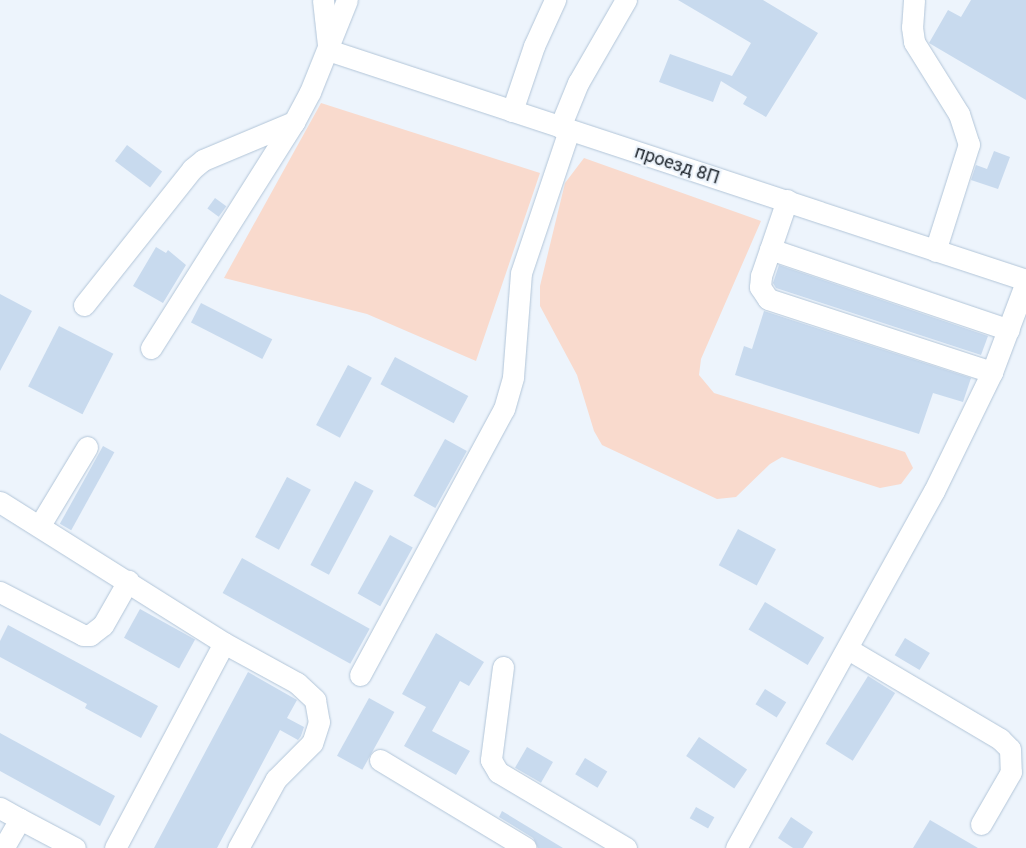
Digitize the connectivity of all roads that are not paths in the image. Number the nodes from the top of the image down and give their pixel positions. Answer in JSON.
{"nodes":[{"id":1,"x":324,"y":0,"type":"edge"},
{"id":2,"x":347,"y":0,"type":"edge"},
{"id":3,"x":556,"y":0,"type":"edge"},
{"id":4,"x":626,"y":0,"type":"edge"},
{"id":5,"x":914,"y":0,"type":"edge"},
{"id":6,"x":328,"y":50,"type":"junction"},
{"id":7,"x":512,"y":111,"type":"junction"},
{"id":8,"x":294,"y":122,"type":"junction"},
{"id":9,"x":564,"y":129,"type":"junction"},
{"id":10,"x":786,"y":200,"type":"junction"},
{"id":11,"x":770,"y":249,"type":"junction"},
{"id":12,"x":935,"y":251,"type":"junction"},
{"id":13,"x":1026,"y":281,"type":"edge"},
{"id":14,"x":84,"y":305,"type":"dead end"},
{"id":15,"x":1009,"y":330,"type":"junction"},
{"id":16,"x":150,"y":348,"type":"dead end"},
{"id":17,"x":992,"y":372,"type":"junction"},
{"id":18,"x":87,"y":447,"type":"dead end"},
{"id":19,"x":0,"y":502,"type":"edge"},
{"id":20,"x":40,"y":525,"type":"junction"},
{"id":21,"x":128,"y":581,"type":"junction"},
{"id":22,"x":0,"y":592,"type":"edge"},
{"id":23,"x":224,"y":643,"type":"junction"},
{"id":24,"x":848,"y":649,"type":"junction"},
{"id":25,"x":503,"y":667,"type":"dead end"},
{"id":26,"x":360,"y":675,"type":"dead end"},
{"id":27,"x":380,"y":760,"type":"dead end"},
{"id":28,"x":0,"y":808,"type":"edge"},
{"id":29,"x":20,"y":819,"type":"junction"},
{"id":30,"x":981,"y":824,"type":"dead end"},
{"id":31,"x":3,"y":848,"type":"edge"},
{"id":32,"x":75,"y":848,"type":"edge"},
{"id":33,"x":115,"y":848,"type":"edge"},
{"id":34,"x":238,"y":848,"type":"edge"},
{"id":35,"x":526,"y":848,"type":"edge"},
{"id":36,"x":626,"y":848,"type":"edge"},
{"id":37,"x":736,"y":848,"type":"edge"}],
"edges":[{"from":1,"to":6,"type":"street"},
{"from":2,"to":6,"type":"street"},
{"from":3,"to":7,"type":"street"},
{"from":4,"to":9,"type":"street"},
{"from":5,"to":12,"type":"street"},
{"from":6,"to":7,"type":"street","name":"проезд 8П"},
{"from":6,"to":8,"type":"street"},
{"from":7,"to":9,"type":"street","name":"проезд 8П"},
{"from":8,"to":14,"type":"street"},
{"from":8,"to":16,"type":"street"},
{"from":9,"to":10,"type":"street","name":"проезд 8П"},
{"from":9,"to":26,"type":"street"},
{"from":10,"to":11,"type":"street"},
{"from":10,"to":12,"type":"street","name":"проезд 8П"},
{"from":11,"to":15,"type":"street"},
{"from":11,"to":17,"type":"street"},
{"from":12,"to":13,"type":"street","name":"проезд 8П"},
{"from":13,"to":15,"type":"street"},
{"from":15,"to":17,"type":"street"},
{"from":17,"to":24,"type":"street"},
{"from":18,"to":20,"type":"street"},
{"from":19,"to":20,"type":"street"},
{"from":20,"to":21,"type":"street"},
{"from":21,"to":22,"type":"street"},
{"from":21,"to":23,"type":"street"},
{"from":23,"to":33,"type":"street"},
{"from":23,"to":34,"type":"street"},
{"from":24,"to":30,"type":"street"},
{"from":24,"to":37,"type":"street"},
{"from":25,"to":36,"type":"street"},
{"from":27,"to":35,"type":"street"},
{"from":28,"to":29,"type":"street"},
{"from":29,"to":31,"type":"street"},
{"from":29,"to":32,"type":"street"}]}
